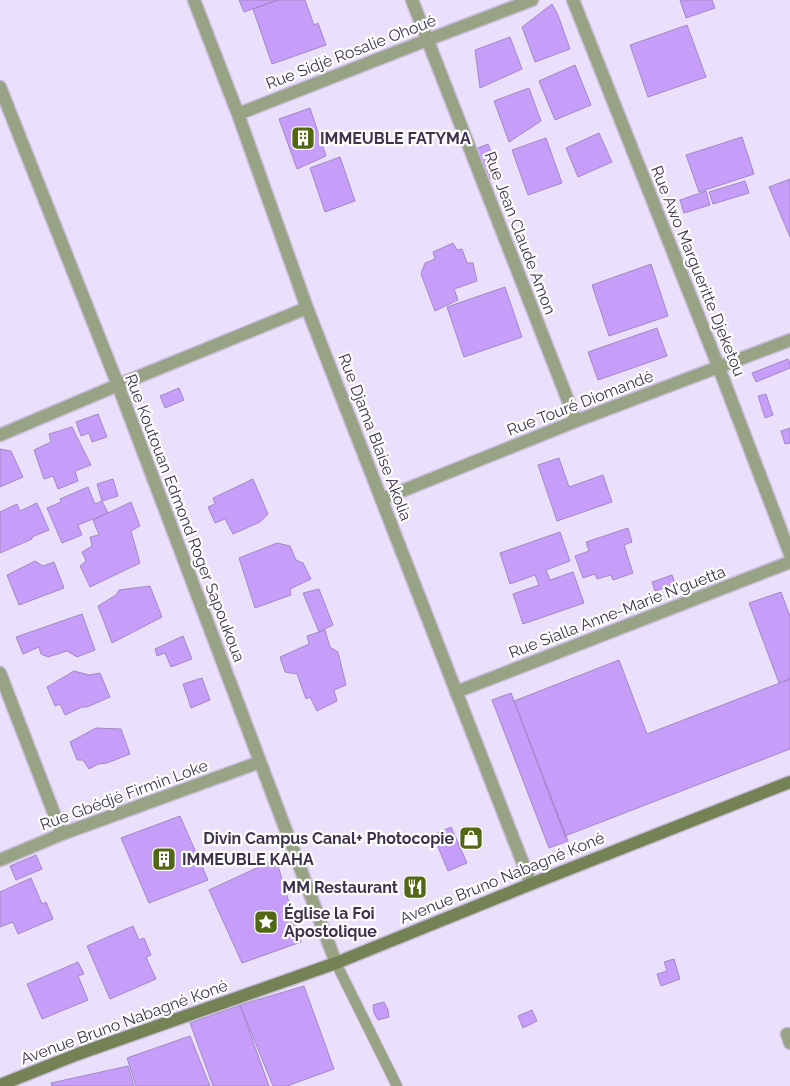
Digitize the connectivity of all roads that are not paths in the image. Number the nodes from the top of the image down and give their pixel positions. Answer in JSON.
{"nodes":[{"id":1,"x":194,"y":0,"type":"edge"},
{"id":2,"x":412,"y":0,"type":"edge"},
{"id":3,"x":532,"y":0,"type":"edge"},
{"id":4,"x":573,"y":0,"type":"edge"},
{"id":5,"x":427,"y":40,"type":"junction"},
{"id":6,"x":0,"y":87,"type":"edge"},
{"id":7,"x":5,"y":114,"type":"edge"},
{"id":8,"x":238,"y":114,"type":"junction"},
{"id":9,"x":307,"y":308,"type":"junction"},
{"id":10,"x":790,"y":340,"type":"edge"},
{"id":11,"x":719,"y":368,"type":"junction"},
{"id":12,"x":118,"y":385,"type":"junction"},
{"id":13,"x":576,"y":421,"type":"junction"},
{"id":14,"x":0,"y":435,"type":"edge"},
{"id":15,"x":382,"y":499,"type":"junction"},
{"id":16,"x":790,"y":554,"type":"edge"},
{"id":17,"x":790,"y":562,"type":"edge"},
{"id":18,"x":0,"y":673,"type":"edge"},
{"id":19,"x":456,"y":692,"type":"junction"},
{"id":20,"x":260,"y":762,"type":"junction"},
{"id":21,"x":790,"y":782,"type":"edge"},
{"id":22,"x":62,"y":834,"type":"junction"},
{"id":23,"x":0,"y":860,"type":"edge"},
{"id":24,"x":531,"y":884,"type":"junction"},
{"id":25,"x":336,"y":963,"type":"junction"},
{"id":26,"x":0,"y":1085,"type":"edge"},
{"id":27,"x":397,"y":1086,"type":"edge"}],
"edges":[{"from":1,"to":8,"type":"street","name":"Rue Djama Blaise Akolia"},
{"from":2,"to":5,"type":"street","name":"Rue Jean Claude Amon"},
{"from":3,"to":5,"type":"street","name":"Rue Sidjè Rosalie Ohoué"},
{"from":4,"to":11,"type":"street","name":"Rue Awo Margueritte Djeketou"},
{"from":5,"to":8,"type":"street","name":"Rue Sidjè Rosalie Ohoué"},
{"from":5,"to":13,"type":"street","name":"Rue Jean Claude Amon"},
{"from":6,"to":7,"type":"street","name":"Rue Koutouan Edmond Roger Sapoukoua"},
{"from":7,"to":12,"type":"street","name":"Rue Koutouan Edmond Roger Sapoukoua"},
{"from":8,"to":9,"type":"street","name":"Rue Djama Blaise Akolia"},
{"from":9,"to":12,"type":"street"},
{"from":9,"to":15,"type":"street","name":"Rue Djama Blaise Akolia"},
{"from":10,"to":11,"type":"street","name":"Rue Touré Diomandé"},
{"from":11,"to":13,"type":"street","name":"Rue Touré Diomandé"},
{"from":11,"to":16,"type":"street","name":"Rue Awo Margueritte Djeketou"},
{"from":12,"to":14,"type":"street"},
{"from":12,"to":20,"type":"street","name":"Rue Koutouan Edmond Roger Sapoukoua"},
{"from":13,"to":15,"type":"street","name":"Rue Touré Diomandé"},
{"from":15,"to":19,"type":"street","name":"Rue Djama Blaise Akolia"},
{"from":17,"to":19,"type":"street","name":"Rue Sialla Anne-Marie N'guetta"},
{"from":18,"to":22,"type":"street"},
{"from":19,"to":24,"type":"street","name":"Rue Djama Blaise Akolia"},
{"from":20,"to":22,"type":"street","name":"Rue Gbédjé Firmin Loke"},
{"from":20,"to":25,"type":"street","name":"Rue Koutouan Edmond Roger Sapoukoua"},
{"from":21,"to":24,"type":"street","name":"Avenue Bruno Nabagné Koné"},
{"from":22,"to":23,"type":"street","name":"Rue Gbédjé Firmin Loke"},
{"from":24,"to":25,"type":"street","name":"Avenue Bruno Nabagné Koné"},
{"from":25,"to":26,"type":"street","name":"Avenue Bruno Nabagné Koné"},
{"from":25,"to":27,"type":"lane"}]}
